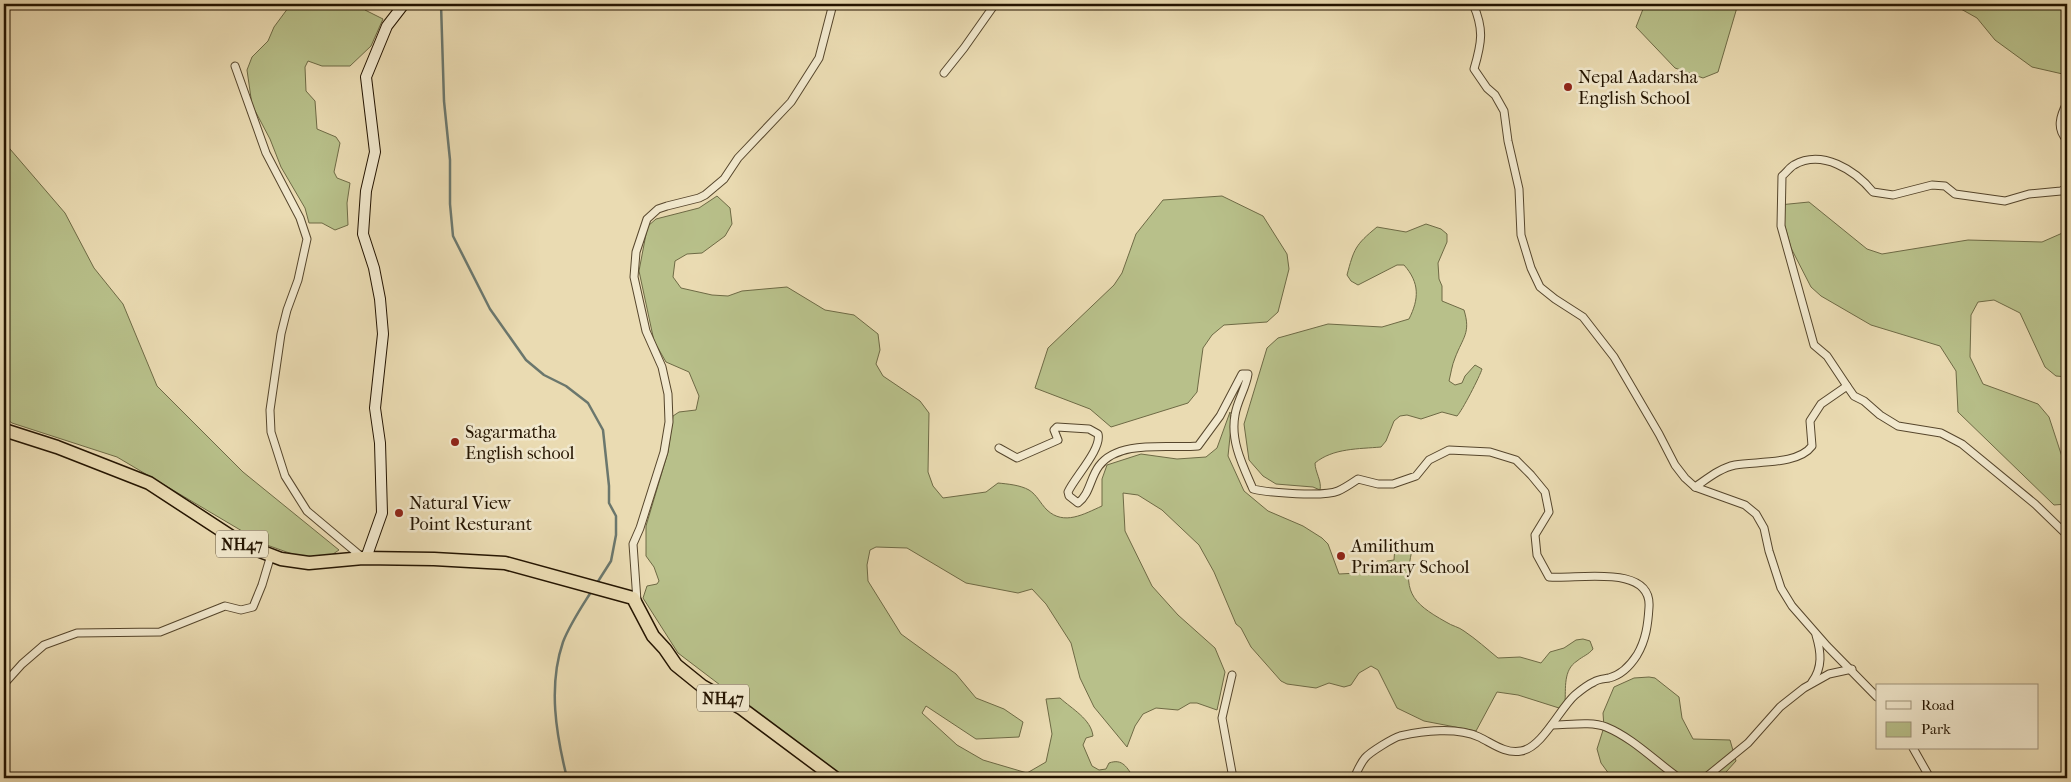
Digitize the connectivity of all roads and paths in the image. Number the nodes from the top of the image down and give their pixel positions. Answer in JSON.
{"nodes":[{"id":1,"x":404,"y":4,"type":"edge"},
{"id":2,"x":833,"y":4,"type":"edge"},
{"id":3,"x":994,"y":4,"type":"edge"},
{"id":4,"x":1472,"y":4,"type":"edge"},
{"id":5,"x":235,"y":66,"type":"dead end"},
{"id":6,"x":944,"y":73,"type":"dead end"},
{"id":7,"x":2067,"y":103,"type":"edge"},
{"id":8,"x":2067,"y":140,"type":"edge"},
{"id":9,"x":2067,"y":188,"type":"edge"},
{"id":10,"x":1847,"y":386,"type":"junction"},
{"id":11,"x":4,"y":430,"type":"edge"},
{"id":12,"x":999,"y":448,"type":"dead end"},
{"id":13,"x":1695,"y":488,"type":"junction"},
{"id":14,"x":2067,"y":535,"type":"edge"},
{"id":15,"x":271,"y":555,"type":"junction"},
{"id":16,"x":364,"y":558,"type":"junction"},
{"id":17,"x":635,"y":602,"type":"junction"},
{"id":18,"x":1815,"y":633,"type":"junction"},
{"id":19,"x":1852,"y":670,"type":"junction"},
{"id":20,"x":1232,"y":675,"type":"dead end"},
{"id":21,"x":4,"y":684,"type":"edge"},
{"id":22,"x":1811,"y":684,"type":"junction"},
{"id":23,"x":1876,"y":696,"type":"edge"},
{"id":24,"x":1552,"y":725,"type":"junction"},
{"id":25,"x":1914,"y":750,"type":"edge"},
{"id":26,"x":835,"y":778,"type":"edge"},
{"id":27,"x":1233,"y":778,"type":"edge"},
{"id":28,"x":1354,"y":778,"type":"edge"},
{"id":29,"x":1680,"y":778,"type":"edge"},
{"id":30,"x":1706,"y":778,"type":"edge"},
{"id":31,"x":1930,"y":778,"type":"edge"}],
"edges":[{"from":1,"to":16,"type":"street"},
{"from":2,"to":17,"type":"street"},
{"from":3,"to":6,"type":"street"},
{"from":4,"to":13,"type":"street"},
{"from":5,"to":16,"type":"street"},
{"from":7,"to":8,"type":"street"},
{"from":9,"to":10,"type":"street"},
{"from":10,"to":13,"type":"street"},
{"from":10,"to":14,"type":"street"},
{"from":11,"to":15,"type":"highway","number":"NH47"},
{"from":12,"to":24,"type":"street"},
{"from":13,"to":18,"type":"street"},
{"from":15,"to":16,"type":"highway","number":"NH47"},
{"from":15,"to":21,"type":"street"},
{"from":16,"to":17,"type":"highway","number":"NH47"},
{"from":17,"to":26,"type":"highway","number":"NH47"},
{"from":18,"to":19,"type":"street"},
{"from":18,"to":22,"type":"street"},
{"from":19,"to":22,"type":"street"},
{"from":19,"to":23,"type":"street"},
{"from":20,"to":27,"type":"street"},
{"from":22,"to":30,"type":"street"},
{"from":24,"to":28,"type":"street"},
{"from":24,"to":29,"type":"street"},
{"from":25,"to":31,"type":"street"}]}
